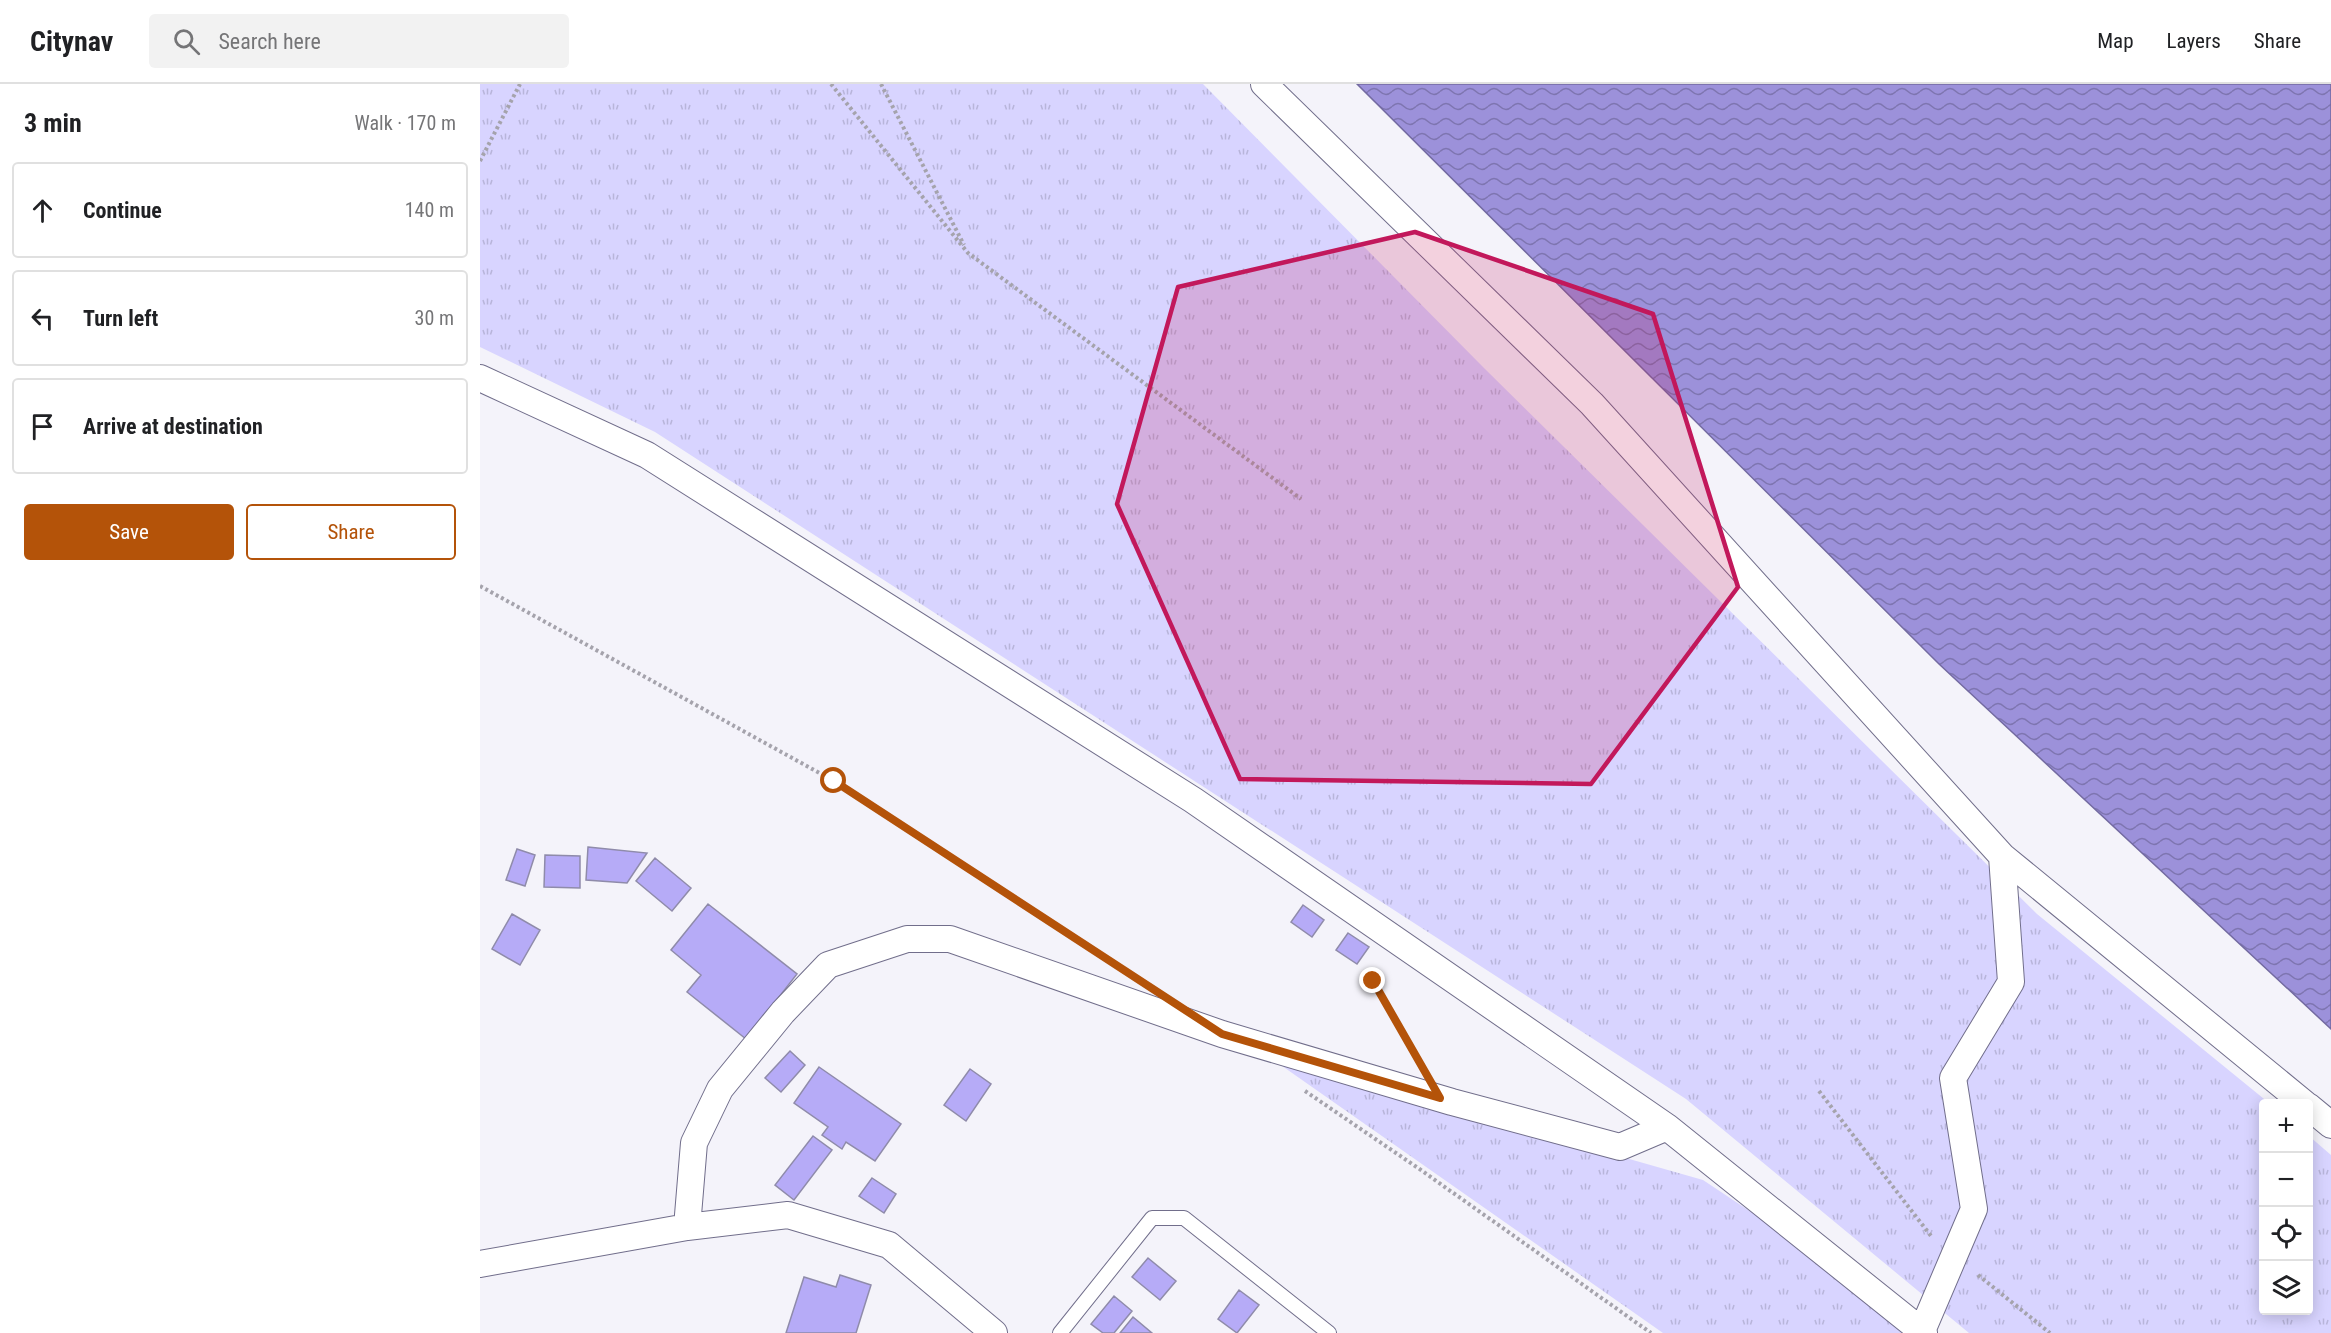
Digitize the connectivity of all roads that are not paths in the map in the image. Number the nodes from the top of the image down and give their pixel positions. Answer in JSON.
{"nodes":[{"id":1,"x":1263,"y":84,"type":"edge"},
{"id":2,"x":480,"y":378,"type":"edge"},
{"id":3,"x":2002,"y":856,"type":"junction"},
{"id":4,"x":2299,"y":1099,"type":"edge"},
{"id":5,"x":2313,"y":1111,"type":"edge"},
{"id":6,"x":2331,"y":1125,"type":"edge"},
{"id":7,"x":1667,"y":1127,"type":"junction"},
{"id":8,"x":687,"y":1227,"type":"junction"},
{"id":9,"x":480,"y":1264,"type":"edge"},
{"id":10,"x":1923,"y":1332,"type":"edge"},
{"id":11,"x":994,"y":1333,"type":"edge"},
{"id":12,"x":1061,"y":1333,"type":"edge"},
{"id":13,"x":1329,"y":1333,"type":"edge"}],
"edges":[{"from":1,"to":3,"type":"street"},
{"from":2,"to":7,"type":"street"},
{"from":3,"to":4,"type":"street"},
{"from":3,"to":10,"type":"street"},
{"from":5,"to":6,"type":"street"},
{"from":7,"to":8,"type":"street"},
{"from":7,"to":10,"type":"street"},
{"from":8,"to":9,"type":"street"},
{"from":8,"to":11,"type":"street"},
{"from":12,"to":13,"type":"lane"}]}
